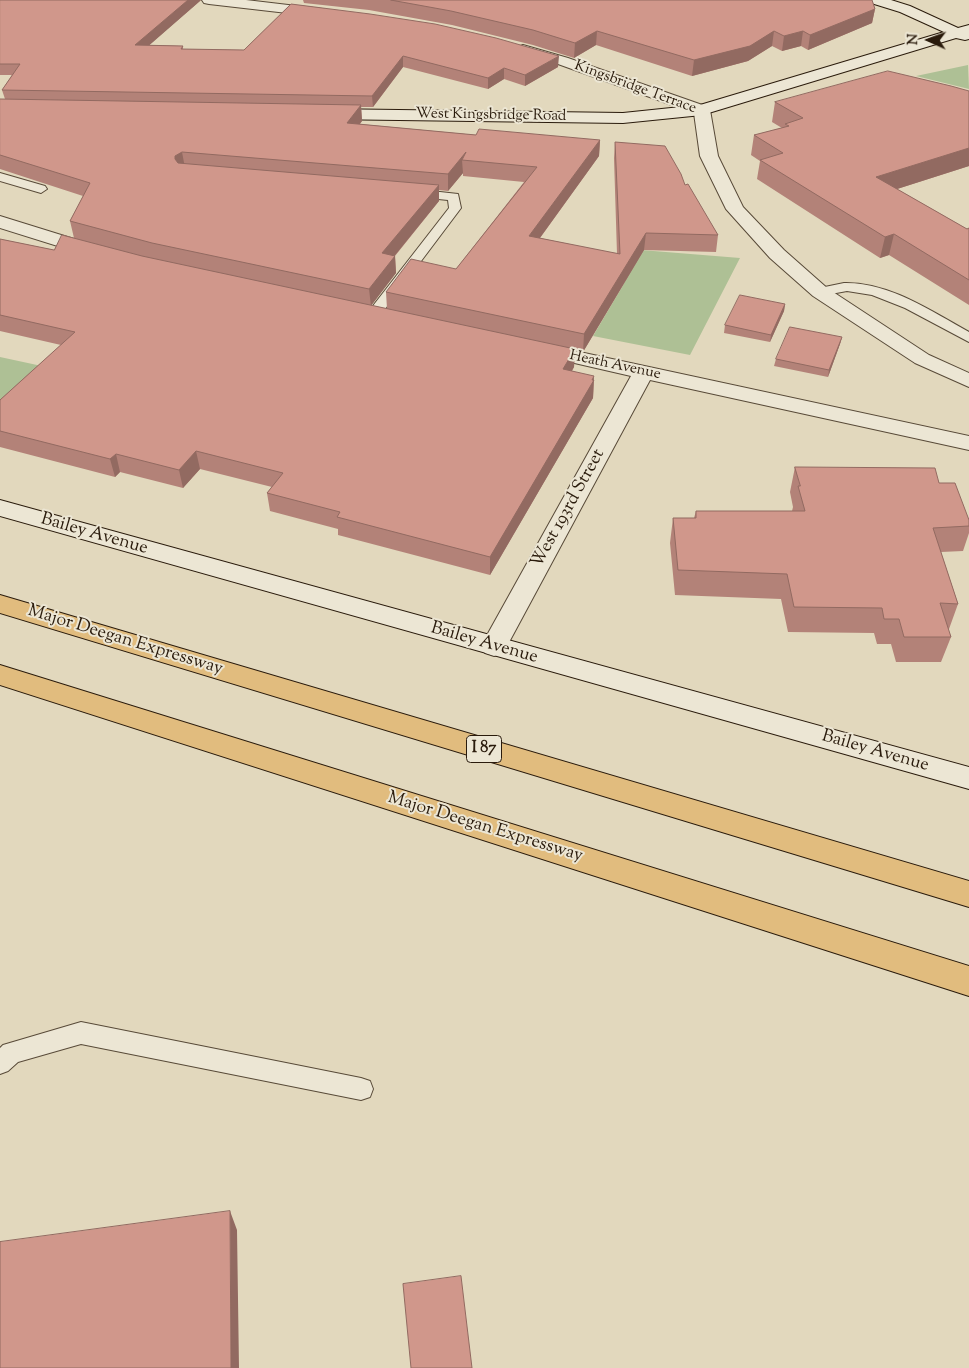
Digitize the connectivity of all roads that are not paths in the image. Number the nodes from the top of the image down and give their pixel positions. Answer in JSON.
{"nodes":[{"id":1,"x":209,"y":0,"type":"edge"},
{"id":2,"x":876,"y":0,"type":"edge"},
{"id":3,"x":897,"y":3,"type":"edge"},
{"id":4,"x":334,"y":14,"type":"edge"},
{"id":5,"x":965,"y":33,"type":"edge"},
{"id":6,"x":506,"y":45,"type":"edge"},
{"id":7,"x":817,"y":74,"type":"junction"},
{"id":8,"x":856,"y":78,"type":"edge"},
{"id":9,"x":702,"y":110,"type":"junction"},
{"id":10,"x":309,"y":114,"type":"edge"},
{"id":11,"x":0,"y":177,"type":"edge"},
{"id":12,"x":41,"y":189,"type":"edge"},
{"id":13,"x":404,"y":192,"type":"edge"},
{"id":14,"x":0,"y":222,"type":"edge"},
{"id":15,"x":110,"y":256,"type":"edge"},
{"id":16,"x":820,"y":292,"type":"junction"},
{"id":17,"x":374,"y":314,"type":"edge"},
{"id":18,"x":969,"y":338,"type":"edge"},
{"id":19,"x":519,"y":345,"type":"edge"},
{"id":20,"x":644,"y":372,"type":"junction"},
{"id":21,"x":969,"y":382,"type":"edge"},
{"id":22,"x":969,"y":443,"type":"edge"},
{"id":23,"x":0,"y":508,"type":"edge"},
{"id":24,"x":0,"y":604,"type":"edge"},
{"id":25,"x":494,"y":646,"type":"junction"},
{"id":26,"x":0,"y":676,"type":"edge"},
{"id":27,"x":969,"y":778,"type":"edge"},
{"id":28,"x":969,"y":894,"type":"edge"},
{"id":29,"x":969,"y":981,"type":"edge"},
{"id":30,"x":0,"y":1063,"type":"edge"},
{"id":31,"x":361,"y":1089,"type":"dead end"}],
"edges":[{"from":1,"to":4,"type":"street"},
{"from":2,"to":3,"type":"street"},
{"from":3,"to":5,"type":"street"},
{"from":5,"to":7,"type":"street","name":"West Kingsbridge Road"},
{"from":6,"to":9,"type":"street","name":"Kingsbridge Terrace"},
{"from":7,"to":8,"type":"street"},
{"from":7,"to":9,"type":"street","name":"West Kingsbridge Road"},
{"from":9,"to":10,"type":"street","name":"West Kingsbridge Road"},
{"from":9,"to":16,"type":"street","name":"Kingsbridge Terrace"},
{"from":11,"to":12,"type":"lane"},
{"from":13,"to":17,"type":"lane"},
{"from":14,"to":15,"type":"street"},
{"from":16,"to":18,"type":"lane"},
{"from":16,"to":21,"type":"street","name":"Kingsbridge Terrace"},
{"from":19,"to":20,"type":"street","name":"Heath Avenue"},
{"from":20,"to":22,"type":"street","name":"Heath Avenue"},
{"from":20,"to":25,"type":"street","name":"West 193rd Street"},
{"from":23,"to":25,"type":"street","name":"Bailey Avenue"},
{"from":24,"to":28,"type":"highway","name":"Major Deegan Expressway","number":"I 87"},
{"from":25,"to":27,"type":"street","name":"Bailey Avenue"},
{"from":26,"to":29,"type":"highway","name":"Major Deegan Expressway"},
{"from":30,"to":31,"type":"lane"}]}
